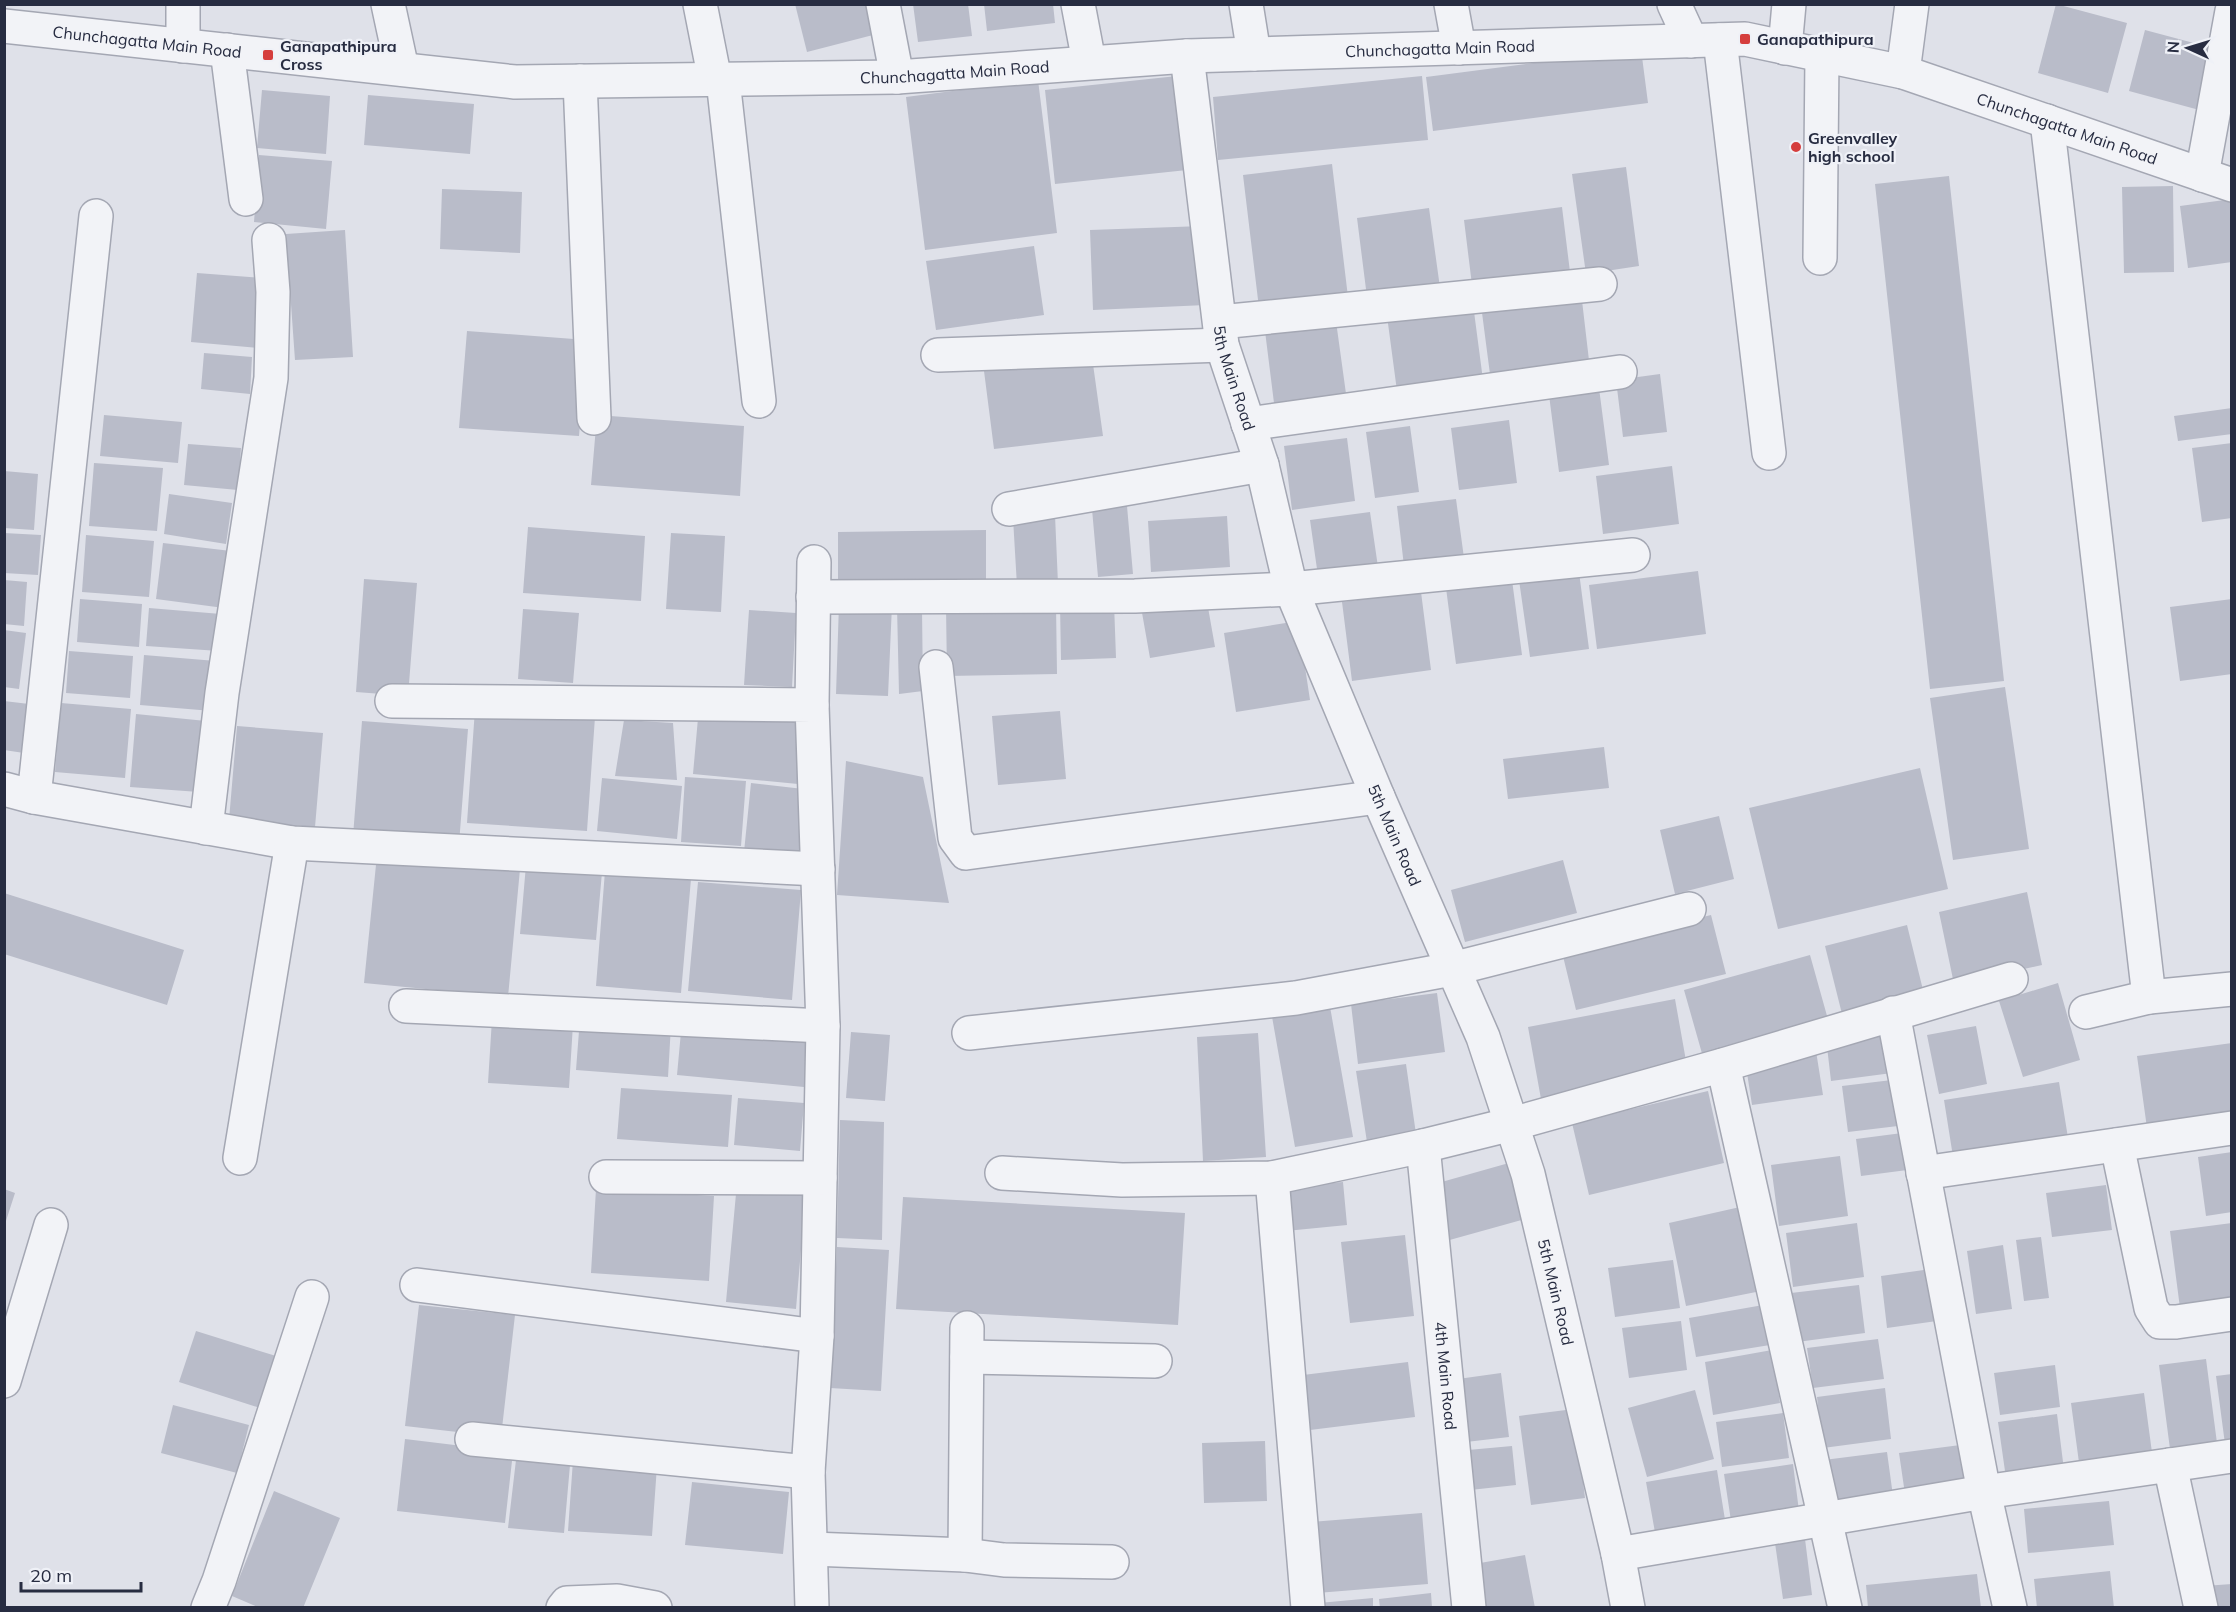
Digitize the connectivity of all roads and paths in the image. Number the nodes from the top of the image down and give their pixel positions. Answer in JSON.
{"nodes":[{"id":1,"x":183,"y":4,"type":"edge"},
{"id":2,"x":388,"y":4,"type":"edge"},
{"id":3,"x":700,"y":4,"type":"edge"},
{"id":4,"x":883,"y":4,"type":"edge"},
{"id":5,"x":1078,"y":4,"type":"edge"},
{"id":6,"x":1246,"y":4,"type":"edge"},
{"id":7,"x":1451,"y":4,"type":"edge"},
{"id":8,"x":1674,"y":4,"type":"edge"},
{"id":9,"x":1789,"y":4,"type":"edge"},
{"id":10,"x":1912,"y":4,"type":"edge"},
{"id":11,"x":2232,"y":11,"type":"edge"},
{"id":12,"x":4,"y":26,"type":"edge"},
{"id":13,"x":1706,"y":41,"type":"junction"},
{"id":14,"x":183,"y":46,"type":"junction"},
{"id":15,"x":1459,"y":48,"type":"junction"},
{"id":16,"x":1785,"y":48,"type":"junction"},
{"id":17,"x":227,"y":50,"type":"junction"},
{"id":18,"x":1254,"y":54,"type":"junction"},
{"id":19,"x":1187,"y":56,"type":"junction"},
{"id":20,"x":1822,"y":56,"type":"junction"},
{"id":21,"x":1089,"y":62,"type":"junction"},
{"id":22,"x":402,"y":69,"type":"junction"},
{"id":23,"x":1903,"y":72,"type":"junction"},
{"id":24,"x":897,"y":77,"type":"junction"},
{"id":25,"x":719,"y":80,"type":"junction"},
{"id":26,"x":580,"y":81,"type":"junction"},
{"id":27,"x":2047,"y":122,"type":"junction"},
{"id":28,"x":2217,"y":180,"type":"edge"},
{"id":29,"x":246,"y":199,"type":"dead end"},
{"id":30,"x":96,"y":216,"type":"dead end"},
{"id":31,"x":268,"y":240,"type":"dead end"},
{"id":32,"x":1820,"y":258,"type":"dead end"},
{"id":33,"x":1600,"y":284,"type":"dead end"},
{"id":34,"x":1221,"y":333,"type":"junction"},
{"id":35,"x":938,"y":355,"type":"dead end"},
{"id":36,"x":1620,"y":372,"type":"dead end"},
{"id":37,"x":759,"y":400,"type":"dead end"},
{"id":38,"x":594,"y":418,"type":"dead end"},
{"id":39,"x":1248,"y":424,"type":"junction"},
{"id":40,"x":1769,"y":453,"type":"dead end"},
{"id":41,"x":1262,"y":465,"type":"junction"},
{"id":42,"x":1009,"y":509,"type":"dead end"},
{"id":43,"x":1633,"y":555,"type":"dead end"},
{"id":44,"x":814,"y":562,"type":"dead end"},
{"id":45,"x":1292,"y":589,"type":"junction"},
{"id":46,"x":813,"y":597,"type":"junction"},
{"id":47,"x":936,"y":667,"type":"dead end"},
{"id":48,"x":392,"y":701,"type":"dead end"},
{"id":49,"x":812,"y":705,"type":"junction"},
{"id":50,"x":19,"y":793,"type":"edge"},
{"id":51,"x":1378,"y":797,"type":"junction"},
{"id":52,"x":206,"y":828,"type":"junction"},
{"id":53,"x":292,"y":843,"type":"junction"},
{"id":54,"x":818,"y":869,"type":"junction"},
{"id":55,"x":1689,"y":909,"type":"dead end"},
{"id":56,"x":1452,"y":969,"type":"junction"},
{"id":57,"x":2011,"y":979,"type":"dead end"},
{"id":58,"x":2232,"y":989,"type":"edge"},
{"id":59,"x":2149,"y":997,"type":"junction"},
{"id":60,"x":406,"y":1006,"type":"dead end"},
{"id":61,"x":2086,"y":1012,"type":"dead end"},
{"id":62,"x":1893,"y":1013,"type":"junction"},
{"id":63,"x":823,"y":1026,"type":"junction"},
{"id":64,"x":969,"y":1033,"type":"dead end"},
{"id":65,"x":1723,"y":1065,"type":"junction"},
{"id":66,"x":1512,"y":1124,"type":"junction"},
{"id":67,"x":2232,"y":1128,"type":"edge"},
{"id":68,"x":2117,"y":1145,"type":"junction"},
{"id":69,"x":1423,"y":1146,"type":"junction"},
{"id":70,"x":240,"y":1158,"type":"dead end"},
{"id":71,"x":1002,"y":1173,"type":"dead end"},
{"id":72,"x":1923,"y":1173,"type":"junction"},
{"id":73,"x":606,"y":1178,"type":"dead end"},
{"id":74,"x":820,"y":1178,"type":"junction"},
{"id":75,"x":1272,"y":1178,"type":"junction"},
{"id":76,"x":51,"y":1225,"type":"dead end"},
{"id":77,"x":417,"y":1285,"type":"dead end"},
{"id":78,"x":312,"y":1297,"type":"dead end"},
{"id":79,"x":2232,"y":1314,"type":"edge"},
{"id":80,"x":817,"y":1336,"type":"junction"},
{"id":81,"x":1155,"y":1361,"type":"dead end"},
{"id":82,"x":4,"y":1381,"type":"edge"},
{"id":83,"x":472,"y":1439,"type":"dead end"},
{"id":84,"x":2232,"y":1456,"type":"edge"},
{"id":85,"x":2170,"y":1465,"type":"junction"},
{"id":86,"x":808,"y":1472,"type":"junction"},
{"id":87,"x":1984,"y":1492,"type":"junction"},
{"id":88,"x":1825,"y":1519,"type":"junction"},
{"id":89,"x":812,"y":1549,"type":"junction"},
{"id":90,"x":1618,"y":1554,"type":"junction"},
{"id":91,"x":965,"y":1555,"type":"junction"},
{"id":92,"x":1112,"y":1562,"type":"dead end"},
{"id":93,"x":208,"y":1608,"type":"edge"},
{"id":94,"x":563,"y":1608,"type":"edge"},
{"id":95,"x":655,"y":1608,"type":"edge"},
{"id":96,"x":812,"y":1608,"type":"edge"},
{"id":97,"x":1308,"y":1608,"type":"edge"},
{"id":98,"x":1469,"y":1608,"type":"edge"},
{"id":99,"x":1628,"y":1608,"type":"edge"},
{"id":100,"x":1845,"y":1608,"type":"edge"},
{"id":101,"x":2010,"y":1608,"type":"edge"},
{"id":102,"x":2200,"y":1608,"type":"edge"}],
"edges":[{"from":1,"to":14,"type":"street"},
{"from":2,"to":22,"type":"street"},
{"from":3,"to":25,"type":"street"},
{"from":4,"to":24,"type":"street"},
{"from":5,"to":21,"type":"street"},
{"from":6,"to":18,"type":"street"},
{"from":7,"to":15,"type":"street"},
{"from":8,"to":13,"type":"street"},
{"from":9,"to":16,"type":"street"},
{"from":10,"to":23,"type":"street"},
{"from":11,"to":28,"type":"street"},
{"from":12,"to":14,"type":"street","name":"Chunchagatta Main Road"},
{"from":13,"to":15,"type":"street","name":"Chunchagatta Main Road"},
{"from":13,"to":16,"type":"street","name":"Chunchagatta Main Road"},
{"from":13,"to":40,"type":"street"},
{"from":14,"to":17,"type":"street","name":"Chunchagatta Main Road"},
{"from":15,"to":18,"type":"street","name":"Chunchagatta Main Road"},
{"from":16,"to":20,"type":"street","name":"Chunchagatta Main Road"},
{"from":17,"to":22,"type":"street","name":"Chunchagatta Main Road"},
{"from":17,"to":29,"type":"street"},
{"from":18,"to":19,"type":"street","name":"Chunchagatta Main Road"},
{"from":19,"to":21,"type":"street","name":"Chunchagatta Main Road"},
{"from":19,"to":34,"type":"street","name":"5th Main Road"},
{"from":20,"to":23,"type":"street","name":"Chunchagatta Main Road"},
{"from":20,"to":32,"type":"street"},
{"from":21,"to":24,"type":"street","name":"Chunchagatta Main Road"},
{"from":22,"to":26,"type":"street","name":"Chunchagatta Main Road"},
{"from":23,"to":27,"type":"street","name":"Chunchagatta Main Road"},
{"from":24,"to":25,"type":"street","name":"Chunchagatta Main Road"},
{"from":25,"to":26,"type":"street","name":"Chunchagatta Main Road"},
{"from":25,"to":37,"type":"street"},
{"from":26,"to":38,"type":"street"},
{"from":27,"to":28,"type":"street","name":"Chunchagatta Main Road"},
{"from":27,"to":59,"type":"street"},
{"from":30,"to":50,"type":"street"},
{"from":31,"to":52,"type":"street"},
{"from":33,"to":34,"type":"street"},
{"from":34,"to":35,"type":"street"},
{"from":34,"to":39,"type":"street","name":"5th Main Road"},
{"from":36,"to":39,"type":"street"},
{"from":39,"to":41,"type":"street","name":"5th Main Road"},
{"from":41,"to":42,"type":"street"},
{"from":41,"to":45,"type":"street","name":"5th Main Road"},
{"from":43,"to":45,"type":"street"},
{"from":44,"to":46,"type":"street"},
{"from":45,"to":46,"type":"street"},
{"from":45,"to":51,"type":"street","name":"5th Main Road"},
{"from":46,"to":49,"type":"street"},
{"from":47,"to":51,"type":"street"},
{"from":48,"to":49,"type":"street"},
{"from":49,"to":54,"type":"street"},
{"from":50,"to":52,"type":"street"},
{"from":51,"to":56,"type":"street","name":"5th Main Road"},
{"from":52,"to":53,"type":"street"},
{"from":53,"to":54,"type":"street"},
{"from":53,"to":70,"type":"street"},
{"from":54,"to":63,"type":"street"},
{"from":55,"to":56,"type":"street"},
{"from":56,"to":64,"type":"street"},
{"from":56,"to":66,"type":"street","name":"5th Main Road"},
{"from":57,"to":62,"type":"street"},
{"from":58,"to":59,"type":"street"},
{"from":59,"to":61,"type":"street"},
{"from":60,"to":63,"type":"street"},
{"from":62,"to":65,"type":"street"},
{"from":62,"to":72,"type":"street"},
{"from":63,"to":74,"type":"street"},
{"from":65,"to":66,"type":"street"},
{"from":65,"to":88,"type":"street"},
{"from":66,"to":69,"type":"street"},
{"from":66,"to":90,"type":"street","name":"5th Main Road"},
{"from":67,"to":68,"type":"street"},
{"from":68,"to":72,"type":"street"},
{"from":68,"to":79,"type":"street"},
{"from":69,"to":75,"type":"street"},
{"from":69,"to":98,"type":"street","name":"4th Main Road"},
{"from":71,"to":75,"type":"street"},
{"from":72,"to":87,"type":"street"},
{"from":73,"to":74,"type":"street"},
{"from":74,"to":80,"type":"street"},
{"from":75,"to":97,"type":"street"},
{"from":76,"to":82,"type":"street"},
{"from":77,"to":80,"type":"street"},
{"from":78,"to":93,"type":"street"},
{"from":80,"to":86,"type":"street"},
{"from":81,"to":91,"type":"street"},
{"from":83,"to":86,"type":"street"},
{"from":84,"to":85,"type":"street"},
{"from":85,"to":87,"type":"street"},
{"from":85,"to":102,"type":"street"},
{"from":86,"to":89,"type":"street"},
{"from":87,"to":88,"type":"street"},
{"from":87,"to":101,"type":"street"},
{"from":88,"to":90,"type":"street"},
{"from":88,"to":100,"type":"street"},
{"from":89,"to":91,"type":"street"},
{"from":89,"to":96,"type":"street"},
{"from":90,"to":99,"type":"street","name":"5th Main Road"},
{"from":91,"to":92,"type":"street"},
{"from":94,"to":95,"type":"street"}]}
